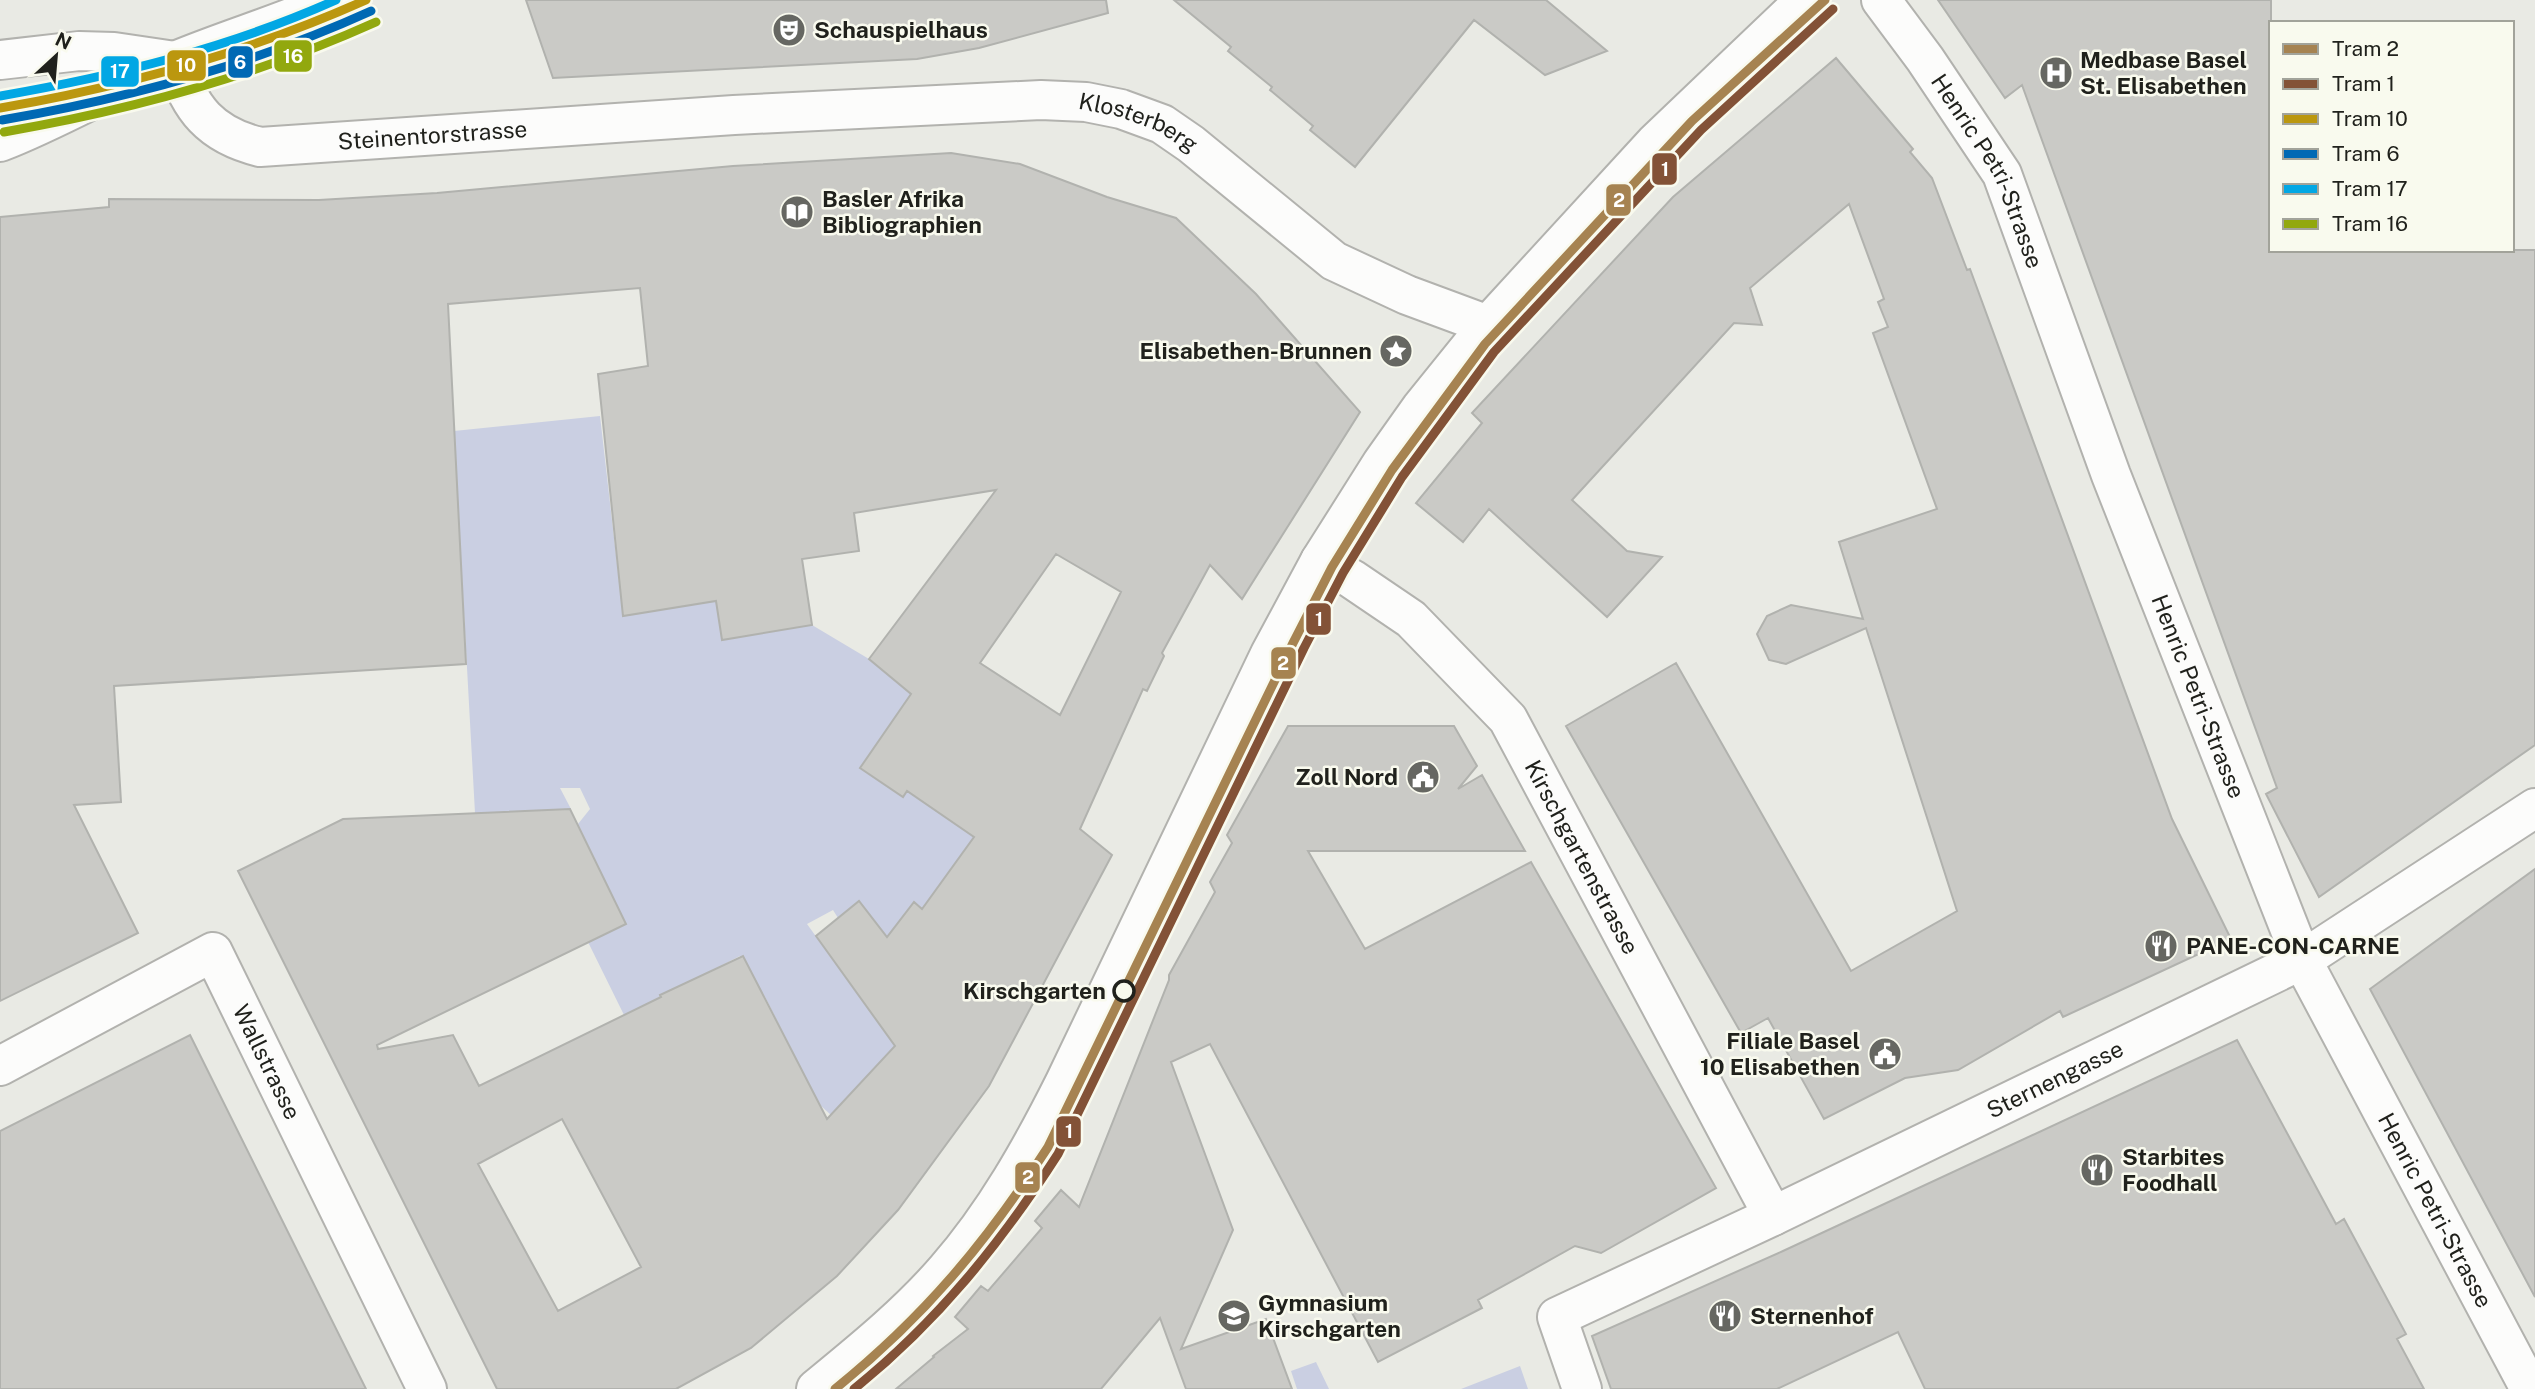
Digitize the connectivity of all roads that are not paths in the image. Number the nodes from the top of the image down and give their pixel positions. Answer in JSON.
{"nodes":[{"id":1,"x":335,"y":0,"type":"edge"},
{"id":2,"x":1805,"y":0,"type":"edge"},
{"id":3,"x":1881,"y":0,"type":"edge"},
{"id":4,"x":0,"y":60,"type":"edge"},
{"id":5,"x":175,"y":61,"type":"junction"},
{"id":6,"x":734,"y":115,"type":"joint"},
{"id":7,"x":0,"y":142,"type":"edge"},
{"id":8,"x":1488,"y":325,"type":"junction"},
{"id":9,"x":1320,"y":561,"type":"junction"},
{"id":10,"x":2535,"y":808,"type":"edge"},
{"id":11,"x":2302,"y":960,"type":"junction"},
{"id":12,"x":0,"y":1066,"type":"edge"},
{"id":13,"x":1773,"y":1216,"type":"junction"},
{"id":14,"x":2518,"y":1386,"type":"edge"},
{"id":15,"x":427,"y":1389,"type":"edge"},
{"id":16,"x":816,"y":1389,"type":"edge"},
{"id":17,"x":1582,"y":1389,"type":"edge"}],
"edges":[{"from":1,"to":5,"type":"street"},
{"from":2,"to":8,"type":"street"},
{"from":3,"to":11,"type":"street","name":"Henric Petri-Strasse"},
{"from":4,"to":5,"type":"street"},
{"from":5,"to":6,"type":"street","name":"Steinentorstrasse"},
{"from":5,"to":7,"type":"street"},
{"from":6,"to":8,"type":"street","name":"Klosterberg"},
{"from":8,"to":9,"type":"street"},
{"from":9,"to":13,"type":"street","name":"Kirschgartenstrasse"},
{"from":9,"to":16,"type":"street"},
{"from":10,"to":11,"type":"street","name":"Sternengasse"},
{"from":11,"to":13,"type":"street","name":"Sternengasse"},
{"from":11,"to":14,"type":"street","name":"Henric Petri-Strasse"},
{"from":12,"to":15,"type":"street","name":"Wallstrasse"},
{"from":13,"to":17,"type":"street","name":"Sternengasse"}]}
